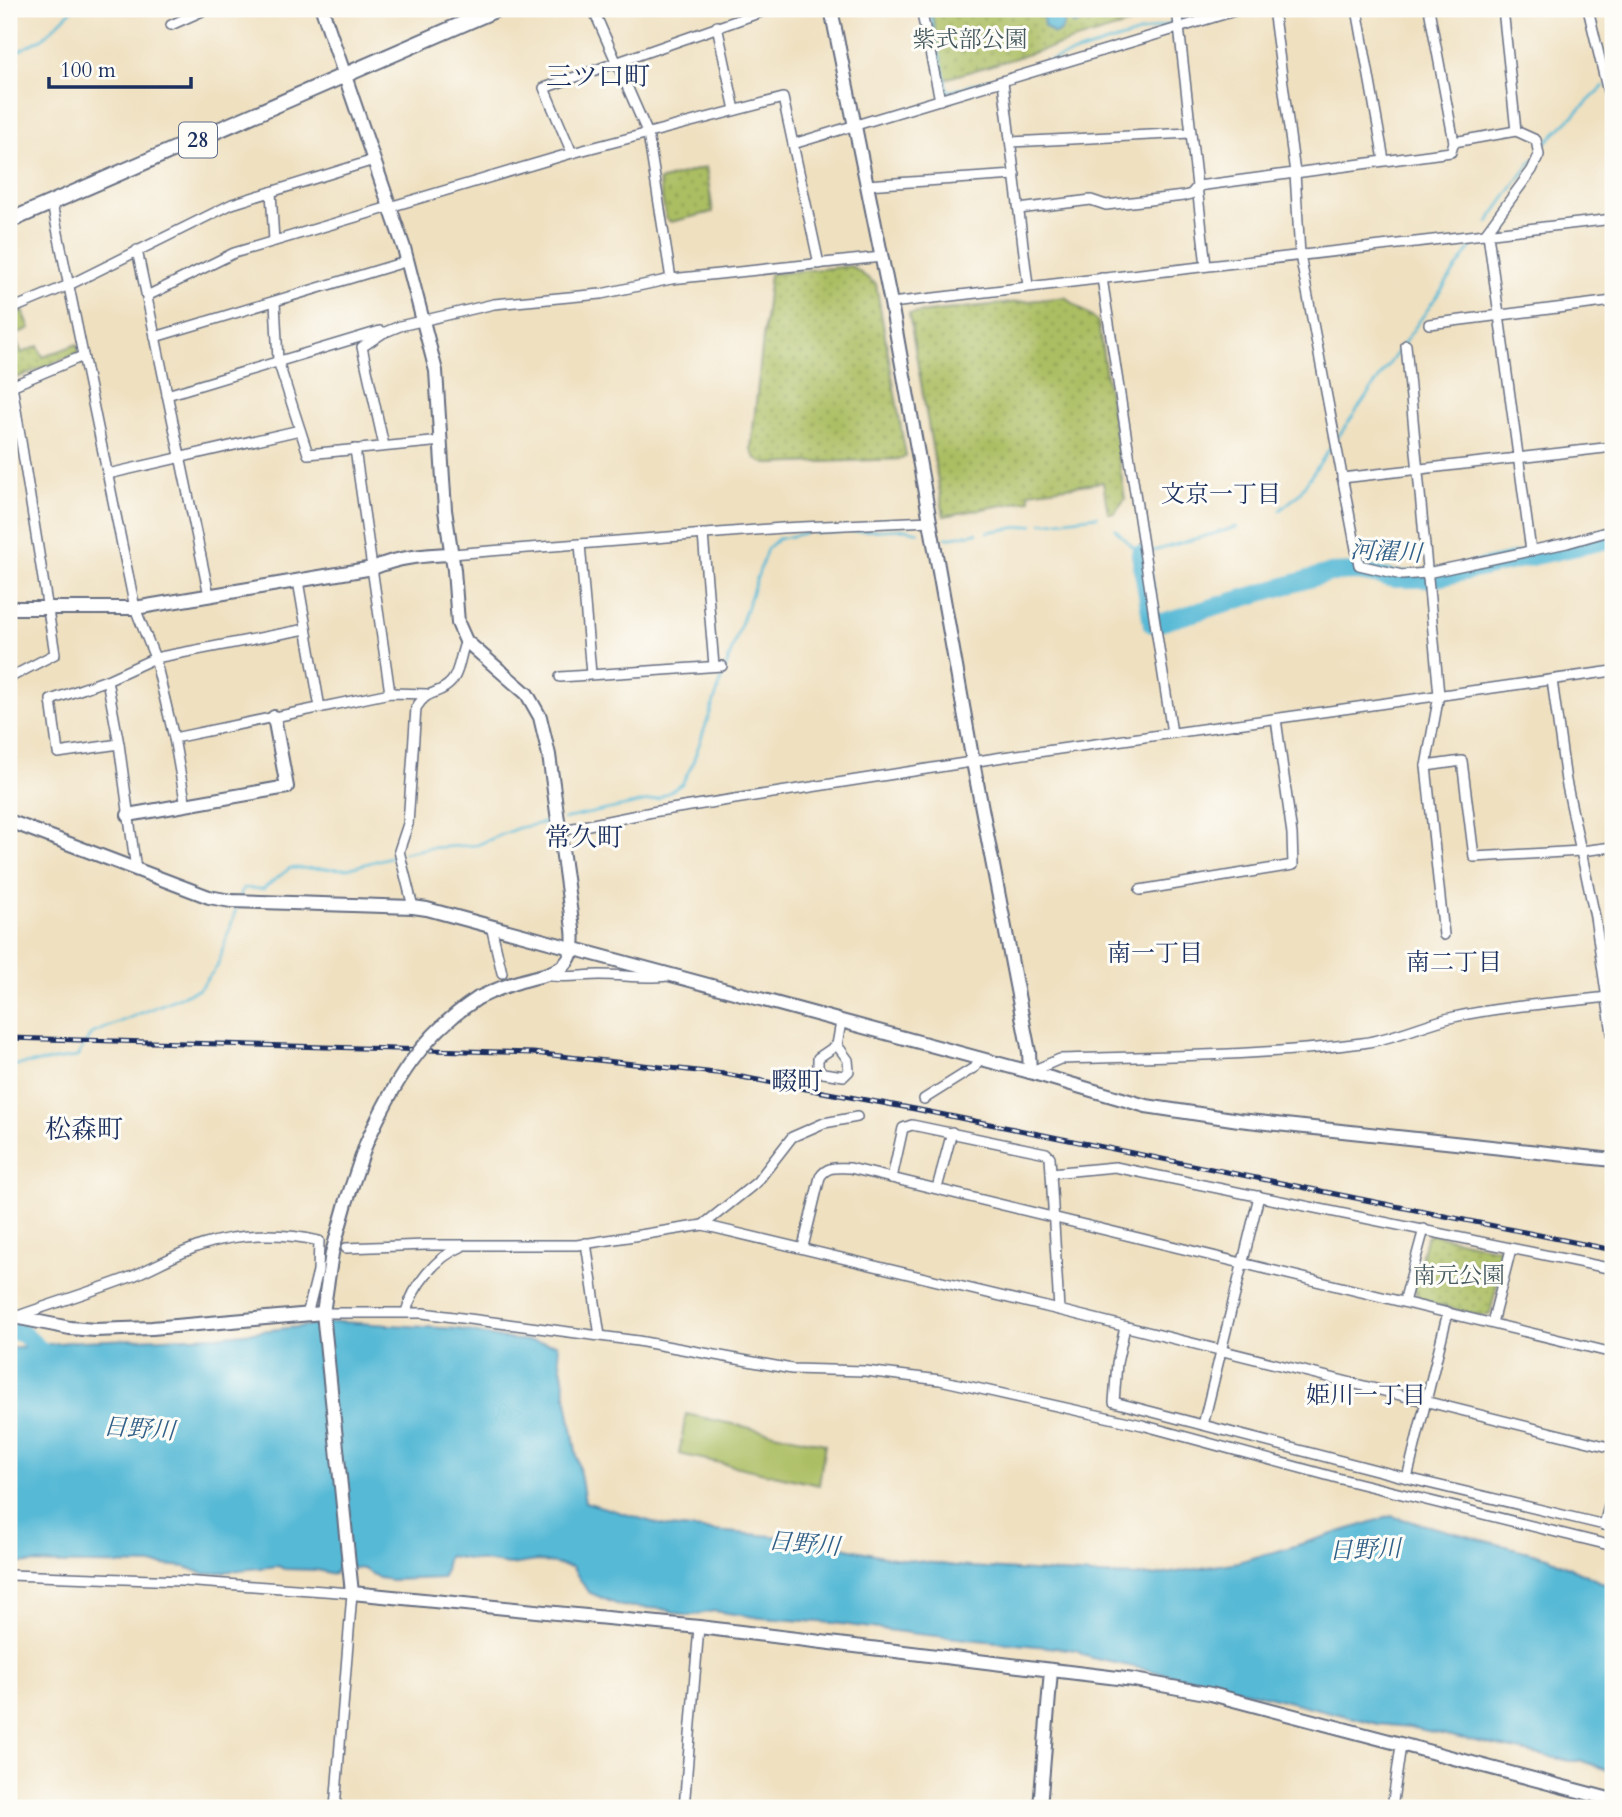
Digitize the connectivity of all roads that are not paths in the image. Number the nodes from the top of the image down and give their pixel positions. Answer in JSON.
{"nodes":[{"id":1,"x":207,"y":9,"type":"edge"},
{"id":2,"x":322,"y":9,"type":"edge"},
{"id":3,"x":497,"y":9,"type":"edge"},
{"id":4,"x":593,"y":9,"type":"edge"},
{"id":5,"x":770,"y":9,"type":"edge"},
{"id":6,"x":831,"y":9,"type":"edge"},
{"id":7,"x":921,"y":9,"type":"edge"},
{"id":8,"x":1177,"y":9,"type":"edge"},
{"id":9,"x":1241,"y":9,"type":"edge"},
{"id":10,"x":1273,"y":9,"type":"edge"},
{"id":11,"x":1357,"y":9,"type":"edge"},
{"id":12,"x":1429,"y":9,"type":"edge"},
{"id":13,"x":1503,"y":9,"type":"edge"},
{"id":14,"x":1588,"y":9,"type":"edge"},
{"id":15,"x":171,"y":25,"type":"dead end"},
{"id":16,"x":717,"y":26,"type":"junction"},
{"id":17,"x":1180,"y":27,"type":"junction"},
{"id":18,"x":617,"y":64,"type":"junction"},
{"id":19,"x":344,"y":76,"type":"junction"},
{"id":20,"x":1003,"y":82,"type":"junction"},
{"id":21,"x":940,"y":100,"type":"junction"},
{"id":22,"x":735,"y":110,"type":"junction"},
{"id":23,"x":1613,"y":113,"type":"edge"},
{"id":24,"x":855,"y":126,"type":"junction"},
{"id":25,"x":1516,"y":131,"type":"junction"},
{"id":26,"x":1190,"y":133,"type":"junction"},
{"id":27,"x":648,"y":134,"type":"junction"},
{"id":28,"x":1011,"y":142,"type":"junction"},
{"id":29,"x":1454,"y":142,"type":"junction"},
{"id":30,"x":793,"y":144,"type":"junction"},
{"id":31,"x":572,"y":153,"type":"junction"},
{"id":32,"x":374,"y":160,"type":"junction"},
{"id":33,"x":1384,"y":160,"type":"junction"},
{"id":34,"x":1295,"y":173,"type":"junction"},
{"id":35,"x":1015,"y":175,"type":"junction"},
{"id":36,"x":866,"y":184,"type":"junction"},
{"id":37,"x":1198,"y":186,"type":"junction"},
{"id":38,"x":271,"y":192,"type":"junction"},
{"id":39,"x":52,"y":204,"type":"junction"},
{"id":40,"x":390,"y":206,"type":"junction"},
{"id":41,"x":1019,"y":209,"type":"junction"},
{"id":42,"x":1613,"y":219,"type":"edge"},
{"id":43,"x":9,"y":221,"type":"edge"},
{"id":44,"x":1487,"y":234,"type":"junction"},
{"id":45,"x":274,"y":241,"type":"junction"},
{"id":46,"x":138,"y":250,"type":"junction"},
{"id":47,"x":1300,"y":255,"type":"junction"},
{"id":48,"x":882,"y":257,"type":"junction"},
{"id":49,"x":408,"y":261,"type":"junction"},
{"id":50,"x":819,"y":264,"type":"junction"},
{"id":51,"x":1206,"y":266,"type":"junction"},
{"id":52,"x":1102,"y":278,"type":"junction"},
{"id":53,"x":671,"y":279,"type":"junction"},
{"id":54,"x":69,"y":285,"type":"junction"},
{"id":55,"x":1028,"y":286,"type":"junction"},
{"id":56,"x":147,"y":296,"type":"junction"},
{"id":57,"x":1613,"y":301,"type":"edge"},
{"id":58,"x":275,"y":302,"type":"junction"},
{"id":59,"x":891,"y":303,"type":"junction"},
{"id":60,"x":9,"y":310,"type":"edge"},
{"id":61,"x":1500,"y":315,"type":"junction"},
{"id":62,"x":423,"y":320,"type":"junction"},
{"id":63,"x":1429,"y":324,"type":"dead end"},
{"id":64,"x":392,"y":329,"type":"junction"},
{"id":65,"x":155,"y":337,"type":"junction"},
{"id":66,"x":1406,"y":345,"type":"dead end"},
{"id":67,"x":83,"y":356,"type":"junction"},
{"id":68,"x":278,"y":361,"type":"junction"},
{"id":69,"x":10,"y":386,"type":"edge"},
{"id":70,"x":167,"y":395,"type":"junction"},
{"id":71,"x":300,"y":430,"type":"junction"},
{"id":72,"x":442,"y":442,"type":"junction"},
{"id":73,"x":384,"y":446,"type":"junction"},
{"id":74,"x":1613,"y":447,"type":"edge"},
{"id":75,"x":355,"y":449,"type":"junction"},
{"id":76,"x":179,"y":457,"type":"junction"},
{"id":77,"x":1519,"y":458,"type":"junction"},
{"id":78,"x":1418,"y":470,"type":"junction"},
{"id":79,"x":108,"y":474,"type":"junction"},
{"id":80,"x":1342,"y":478,"type":"junction"},
{"id":81,"x":930,"y":521,"type":"junction"},
{"id":82,"x":1613,"y":530,"type":"edge"},
{"id":83,"x":703,"y":534,"type":"junction"},
{"id":84,"x":580,"y":544,"type":"junction"},
{"id":85,"x":1531,"y":551,"type":"junction"},
{"id":86,"x":452,"y":554,"type":"junction"},
{"id":87,"x":373,"y":568,"type":"junction"},
{"id":88,"x":1427,"y":573,"type":"junction"},
{"id":89,"x":298,"y":580,"type":"junction"},
{"id":90,"x":209,"y":595,"type":"junction"},
{"id":91,"x":9,"y":608,"type":"edge"},
{"id":92,"x":49,"y":608,"type":"junction"},
{"id":93,"x":135,"y":608,"type":"junction"},
{"id":94,"x":306,"y":629,"type":"junction"},
{"id":95,"x":466,"y":641,"type":"junction"},
{"id":96,"x":155,"y":658,"type":"junction"},
{"id":97,"x":1613,"y":671,"type":"edge"},
{"id":98,"x":591,"y":674,"type":"junction"},
{"id":99,"x":560,"y":677,"type":"dead end"},
{"id":100,"x":9,"y":678,"type":"edge"},
{"id":101,"x":107,"y":680,"type":"junction"},
{"id":102,"x":1552,"y":680,"type":"junction"},
{"id":103,"x":390,"y":693,"type":"junction"},
{"id":104,"x":427,"y":694,"type":"junction"},
{"id":105,"x":1439,"y":695,"type":"junction"},
{"id":106,"x":320,"y":708,"type":"junction"},
{"id":107,"x":274,"y":717,"type":"junction"},
{"id":108,"x":1276,"y":719,"type":"junction"},
{"id":109,"x":1172,"y":733,"type":"junction"},
{"id":110,"x":174,"y":737,"type":"junction"},
{"id":111,"x":119,"y":744,"type":"junction"},
{"id":112,"x":972,"y":762,"type":"junction"},
{"id":113,"x":1426,"y":766,"type":"junction"},
{"id":114,"x":186,"y":806,"type":"junction"},
{"id":115,"x":128,"y":815,"type":"junction"},
{"id":116,"x":9,"y":821,"type":"edge"},
{"id":117,"x":558,"y":824,"type":"junction"},
{"id":118,"x":1613,"y":847,"type":"edge"},
{"id":119,"x":1581,"y":851,"type":"junction"},
{"id":120,"x":136,"y":870,"type":"junction"},
{"id":121,"x":1140,"y":890,"type":"dead end"},
{"id":122,"x":413,"y":907,"type":"junction"},
{"id":123,"x":491,"y":926,"type":"junction"},
{"id":124,"x":1444,"y":934,"type":"dead end"},
{"id":125,"x":573,"y":949,"type":"junction"},
{"id":126,"x":502,"y":973,"type":"dead end"},
{"id":127,"x":545,"y":975,"type":"junction"},
{"id":128,"x":672,"y":975,"type":"junction"},
{"id":129,"x":1610,"y":997,"type":"edge"},
{"id":130,"x":842,"y":1022,"type":"junction"},
{"id":131,"x":1613,"y":1040,"type":"edge"},
{"id":132,"x":837,"y":1045,"type":"dead end"},
{"id":133,"x":979,"y":1059,"type":"junction"},
{"id":134,"x":1030,"y":1072,"type":"junction"},
{"id":135,"x":924,"y":1099,"type":"dead end"},
{"id":136,"x":857,"y":1117,"type":"dead end"},
{"id":137,"x":952,"y":1132,"type":"junction"},
{"id":138,"x":1613,"y":1160,"type":"edge"},
{"id":139,"x":1051,"y":1173,"type":"junction"},
{"id":140,"x":892,"y":1178,"type":"junction"},
{"id":141,"x":937,"y":1188,"type":"junction"},
{"id":142,"x":1259,"y":1196,"type":"junction"},
{"id":143,"x":1053,"y":1216,"type":"junction"},
{"id":144,"x":703,"y":1225,"type":"junction"},
{"id":145,"x":1424,"y":1229,"type":"junction"},
{"id":146,"x":586,"y":1243,"type":"junction"},
{"id":147,"x":466,"y":1245,"type":"junction"},
{"id":148,"x":803,"y":1247,"type":"junction"},
{"id":149,"x":346,"y":1248,"type":"dead end"},
{"id":150,"x":1511,"y":1249,"type":"junction"},
{"id":151,"x":1242,"y":1262,"type":"junction"},
{"id":152,"x":1613,"y":1269,"type":"edge"},
{"id":153,"x":1404,"y":1302,"type":"junction"},
{"id":154,"x":1059,"y":1310,"type":"junction"},
{"id":155,"x":406,"y":1312,"type":"junction"},
{"id":156,"x":1448,"y":1312,"type":"junction"},
{"id":157,"x":307,"y":1315,"type":"junction"},
{"id":158,"x":11,"y":1317,"type":"edge"},
{"id":159,"x":323,"y":1317,"type":"junction"},
{"id":160,"x":1492,"y":1323,"type":"junction"},
{"id":161,"x":1125,"y":1328,"type":"junction"},
{"id":162,"x":600,"y":1336,"type":"junction"},
{"id":163,"x":1221,"y":1351,"type":"junction"},
{"id":164,"x":1613,"y":1353,"type":"edge"},
{"id":165,"x":1425,"y":1402,"type":"junction"},
{"id":166,"x":1203,"y":1425,"type":"junction"},
{"id":167,"x":1613,"y":1448,"type":"edge"},
{"id":168,"x":1407,"y":1478,"type":"junction"},
{"id":169,"x":1613,"y":1490,"type":"edge"},
{"id":170,"x":1609,"y":1526,"type":"edge"},
{"id":171,"x":1613,"y":1546,"type":"edge"},
{"id":172,"x":9,"y":1575,"type":"edge"},
{"id":173,"x":352,"y":1593,"type":"junction"},
{"id":174,"x":699,"y":1627,"type":"junction"},
{"id":175,"x":1051,"y":1670,"type":"junction"},
{"id":176,"x":1401,"y":1745,"type":"junction"},
{"id":177,"x":1613,"y":1800,"type":"edge"},
{"id":178,"x":335,"y":1808,"type":"edge"},
{"id":179,"x":684,"y":1808,"type":"edge"},
{"id":180,"x":1040,"y":1808,"type":"edge"},
{"id":181,"x":1392,"y":1808,"type":"edge"}],
"edges":[{"from":1,"to":15,"type":"street"},
{"from":2,"to":19,"type":"street"},
{"from":3,"to":19,"type":"main road","number":"28"},
{"from":4,"to":18,"type":"street"},
{"from":5,"to":16,"type":"street"},
{"from":6,"to":24,"type":"street"},
{"from":7,"to":21,"type":"street"},
{"from":8,"to":17,"type":"street"},
{"from":9,"to":17,"type":"street"},
{"from":10,"to":34,"type":"street"},
{"from":11,"to":33,"type":"street"},
{"from":12,"to":29,"type":"street"},
{"from":13,"to":25,"type":"street"},
{"from":14,"to":23,"type":"street"},
{"from":16,"to":18,"type":"street"},
{"from":16,"to":22,"type":"street"},
{"from":17,"to":20,"type":"street"},
{"from":17,"to":26,"type":"street"},
{"from":18,"to":27,"type":"street"},
{"from":18,"to":31,"type":"street"},
{"from":19,"to":32,"type":"street"},
{"from":19,"to":39,"type":"main road","number":"28"},
{"from":20,"to":21,"type":"street"},
{"from":20,"to":28,"type":"street"},
{"from":21,"to":24,"type":"street"},
{"from":22,"to":27,"type":"street"},
{"from":22,"to":30,"type":"street"},
{"from":24,"to":30,"type":"street"},
{"from":24,"to":36,"type":"street"},
{"from":25,"to":29,"type":"street"},
{"from":25,"to":44,"type":"street"},
{"from":26,"to":28,"type":"street"},
{"from":26,"to":37,"type":"street"},
{"from":27,"to":31,"type":"street"},
{"from":27,"to":53,"type":"street"},
{"from":28,"to":35,"type":"street"},
{"from":29,"to":33,"type":"street"},
{"from":30,"to":50,"type":"street"},
{"from":31,"to":40,"type":"street"},
{"from":32,"to":38,"type":"street"},
{"from":32,"to":40,"type":"street"},
{"from":33,"to":34,"type":"street"},
{"from":34,"to":37,"type":"street"},
{"from":34,"to":47,"type":"street"},
{"from":35,"to":36,"type":"street"},
{"from":35,"to":41,"type":"street"},
{"from":36,"to":48,"type":"street"},
{"from":37,"to":41,"type":"street"},
{"from":37,"to":51,"type":"street"},
{"from":38,"to":45,"type":"street"},
{"from":38,"to":46,"type":"street"},
{"from":39,"to":43,"type":"main road","number":"28"},
{"from":39,"to":54,"type":"street"},
{"from":40,"to":45,"type":"street"},
{"from":40,"to":49,"type":"street"},
{"from":41,"to":55,"type":"street"},
{"from":42,"to":44,"type":"street"},
{"from":44,"to":47,"type":"street"},
{"from":44,"to":61,"type":"street"},
{"from":45,"to":56,"type":"street"},
{"from":46,"to":54,"type":"street"},
{"from":46,"to":56,"type":"street"},
{"from":47,"to":51,"type":"street"},
{"from":47,"to":80,"type":"street"},
{"from":48,"to":50,"type":"street"},
{"from":48,"to":59,"type":"street"},
{"from":49,"to":58,"type":"street"},
{"from":49,"to":62,"type":"street"},
{"from":50,"to":53,"type":"street"},
{"from":51,"to":52,"type":"street"},
{"from":52,"to":55,"type":"street"},
{"from":52,"to":109,"type":"street"},
{"from":53,"to":62,"type":"street"},
{"from":54,"to":60,"type":"street"},
{"from":54,"to":67,"type":"street"},
{"from":55,"to":59,"type":"street"},
{"from":56,"to":65,"type":"street"},
{"from":57,"to":61,"type":"street"},
{"from":58,"to":65,"type":"street"},
{"from":58,"to":68,"type":"street"},
{"from":59,"to":81,"type":"street"},
{"from":61,"to":63,"type":"street"},
{"from":61,"to":77,"type":"street"},
{"from":62,"to":64,"type":"street"},
{"from":62,"to":72,"type":"street"},
{"from":64,"to":68,"type":"street"},
{"from":64,"to":73,"type":"street"},
{"from":65,"to":70,"type":"street"},
{"from":66,"to":78,"type":"street"},
{"from":67,"to":69,"type":"street"},
{"from":67,"to":79,"type":"street"},
{"from":68,"to":70,"type":"street"},
{"from":68,"to":71,"type":"street"},
{"from":69,"to":92,"type":"street"},
{"from":70,"to":76,"type":"street"},
{"from":71,"to":75,"type":"street"},
{"from":71,"to":76,"type":"street"},
{"from":72,"to":73,"type":"street"},
{"from":72,"to":86,"type":"street"},
{"from":73,"to":75,"type":"street"},
{"from":74,"to":77,"type":"street"},
{"from":75,"to":87,"type":"street"},
{"from":76,"to":79,"type":"street"},
{"from":76,"to":90,"type":"street"},
{"from":77,"to":78,"type":"street"},
{"from":77,"to":85,"type":"street"},
{"from":78,"to":80,"type":"street"},
{"from":78,"to":88,"type":"street"},
{"from":79,"to":93,"type":"street"},
{"from":80,"to":88,"type":"street"},
{"from":81,"to":83,"type":"street"},
{"from":81,"to":112,"type":"street"},
{"from":82,"to":85,"type":"street"},
{"from":83,"to":84,"type":"street"},
{"from":83,"to":98,"type":"street"},
{"from":84,"to":86,"type":"street"},
{"from":84,"to":98,"type":"street"},
{"from":85,"to":88,"type":"street"},
{"from":86,"to":87,"type":"street"},
{"from":86,"to":95,"type":"street"},
{"from":87,"to":89,"type":"street"},
{"from":87,"to":103,"type":"street"},
{"from":88,"to":105,"type":"street"},
{"from":89,"to":90,"type":"street"},
{"from":89,"to":94,"type":"street"},
{"from":90,"to":93,"type":"street"},
{"from":91,"to":92,"type":"street"},
{"from":92,"to":93,"type":"street"},
{"from":92,"to":100,"type":"street"},
{"from":93,"to":96,"type":"street"},
{"from":94,"to":96,"type":"street"},
{"from":94,"to":106,"type":"street"},
{"from":95,"to":104,"type":"street"},
{"from":95,"to":117,"type":"street"},
{"from":96,"to":101,"type":"street"},
{"from":96,"to":110,"type":"street"},
{"from":97,"to":102,"type":"street"},
{"from":98,"to":99,"type":"street"},
{"from":101,"to":111,"type":"street"},
{"from":101,"to":111,"type":"street"},
{"from":102,"to":105,"type":"street"},
{"from":102,"to":119,"type":"street"},
{"from":103,"to":104,"type":"street"},
{"from":103,"to":106,"type":"street"},
{"from":104,"to":122,"type":"street"},
{"from":105,"to":108,"type":"street"},
{"from":105,"to":113,"type":"street"},
{"from":106,"to":107,"type":"street"},
{"from":107,"to":110,"type":"street"},
{"from":107,"to":114,"type":"street"},
{"from":108,"to":109,"type":"street"},
{"from":108,"to":121,"type":"street"},
{"from":109,"to":112,"type":"street"},
{"from":110,"to":114,"type":"street"},
{"from":111,"to":115,"type":"street"},
{"from":112,"to":117,"type":"street"},
{"from":112,"to":134,"type":"street"},
{"from":113,"to":119,"type":"street"},
{"from":113,"to":124,"type":"street"},
{"from":114,"to":115,"type":"street"},
{"from":115,"to":120,"type":"street"},
{"from":116,"to":120,"type":"street"},
{"from":117,"to":125,"type":"street"},
{"from":118,"to":119,"type":"street"},
{"from":119,"to":129,"type":"street"},
{"from":120,"to":122,"type":"street"},
{"from":122,"to":123,"type":"street"},
{"from":123,"to":125,"type":"street"},
{"from":123,"to":126,"type":"street"},
{"from":125,"to":127,"type":"street"},
{"from":125,"to":128,"type":"street"},
{"from":127,"to":128,"type":"street"},
{"from":127,"to":159,"type":"street","bridge":true},
{"from":128,"to":130,"type":"street"},
{"from":129,"to":131,"type":"street"},
{"from":129,"to":134,"type":"street"},
{"from":130,"to":132,"type":"street"},
{"from":130,"to":133,"type":"street"},
{"from":133,"to":134,"type":"street"},
{"from":133,"to":135,"type":"street"},
{"from":134,"to":138,"type":"street"},
{"from":136,"to":144,"type":"street"},
{"from":137,"to":139,"type":"street"},
{"from":137,"to":140,"type":"street"},
{"from":137,"to":141,"type":"street"},
{"from":139,"to":142,"type":"street"},
{"from":139,"to":143,"type":"street"},
{"from":140,"to":141,"type":"street"},
{"from":140,"to":148,"type":"street"},
{"from":141,"to":143,"type":"street"},
{"from":142,"to":145,"type":"street"},
{"from":142,"to":151,"type":"street"},
{"from":143,"to":151,"type":"street"},
{"from":143,"to":154,"type":"street"},
{"from":144,"to":146,"type":"street"},
{"from":144,"to":148,"type":"street"},
{"from":145,"to":150,"type":"street"},
{"from":145,"to":153,"type":"street"},
{"from":146,"to":147,"type":"street"},
{"from":146,"to":162,"type":"street"},
{"from":147,"to":149,"type":"street"},
{"from":147,"to":155,"type":"street"},
{"from":148,"to":154,"type":"street"},
{"from":150,"to":152,"type":"street"},
{"from":150,"to":160,"type":"street"},
{"from":151,"to":153,"type":"street"},
{"from":151,"to":163,"type":"street"},
{"from":153,"to":156,"type":"street"},
{"from":154,"to":161,"type":"street"},
{"from":155,"to":159,"type":"street"},
{"from":155,"to":162,"type":"street"},
{"from":156,"to":160,"type":"street"},
{"from":156,"to":165,"type":"street"},
{"from":157,"to":158,"type":"street"},
{"from":157,"to":158,"type":"street"},
{"from":157,"to":159,"type":"street"},
{"from":159,"to":173,"type":"street"},
{"from":160,"to":164,"type":"street"},
{"from":161,"to":163,"type":"street"},
{"from":161,"to":166,"type":"street"},
{"from":162,"to":171,"type":"street"},
{"from":163,"to":165,"type":"street"},
{"from":163,"to":166,"type":"street"},
{"from":165,"to":167,"type":"street"},
{"from":165,"to":168,"type":"street"},
{"from":166,"to":168,"type":"street"},
{"from":168,"to":170,"type":"street"},
{"from":169,"to":170,"type":"street"},
{"from":172,"to":173,"type":"street"},
{"from":173,"to":174,"type":"street"},
{"from":173,"to":178,"type":"street"},
{"from":174,"to":175,"type":"street"},
{"from":174,"to":179,"type":"street"},
{"from":175,"to":176,"type":"street"},
{"from":175,"to":180,"type":"street"},
{"from":176,"to":177,"type":"street"},
{"from":176,"to":181,"type":"street"}]}
